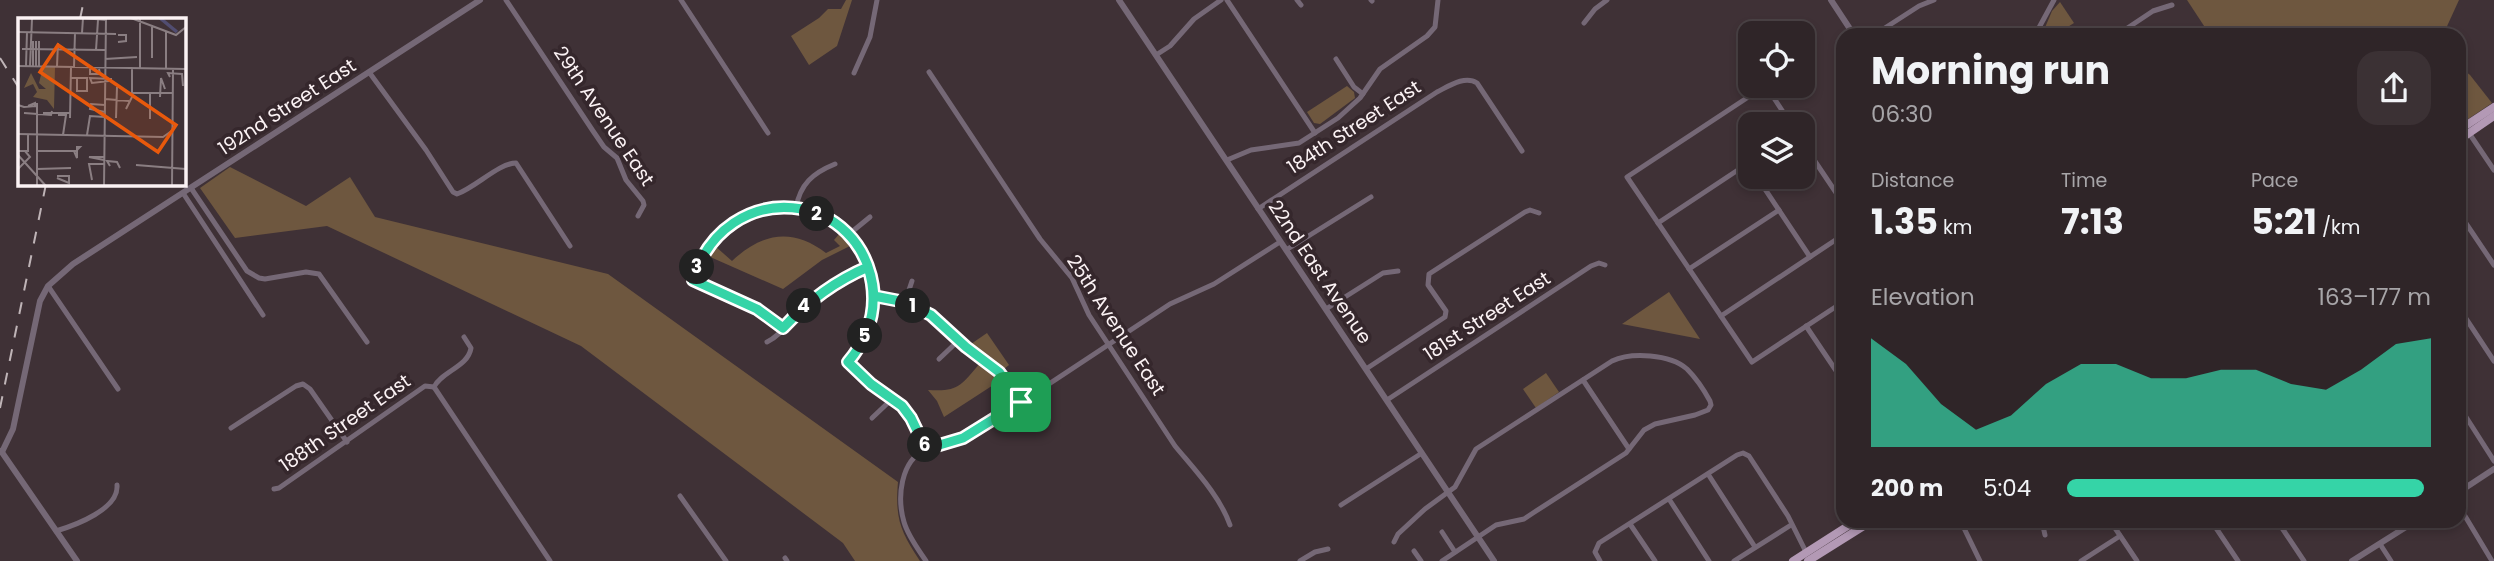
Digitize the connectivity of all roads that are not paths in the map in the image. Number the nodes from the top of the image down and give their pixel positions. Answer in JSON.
{"nodes":[{"id":1,"x":480,"y":0,"type":"edge"},
{"id":2,"x":506,"y":0,"type":"edge"},
{"id":3,"x":681,"y":0,"type":"edge"},
{"id":4,"x":877,"y":0,"type":"edge"},
{"id":5,"x":1119,"y":0,"type":"edge"},
{"id":6,"x":1221,"y":0,"type":"edge"},
{"id":7,"x":1227,"y":0,"type":"edge"},
{"id":8,"x":1438,"y":0,"type":"edge"},
{"id":9,"x":1607,"y":0,"type":"edge"},
{"id":10,"x":1831,"y":0,"type":"edge"},
{"id":11,"x":1934,"y":0,"type":"edge"},
{"id":12,"x":2054,"y":0,"type":"edge"},
{"id":13,"x":2172,"y":5,"type":"dead end"},
{"id":14,"x":1584,"y":23,"type":"dead end"},
{"id":15,"x":1849,"y":28,"type":"edge"},
{"id":16,"x":1885,"y":28,"type":"edge"},
{"id":17,"x":2039,"y":28,"type":"edge"},
{"id":18,"x":2128,"y":28,"type":"edge"},
{"id":19,"x":1156,"y":55,"type":"junction"},
{"id":20,"x":1336,"y":60,"type":"dead end"},
{"id":21,"x":369,"y":72,"type":"junction"},
{"id":22,"x":929,"y":72,"type":"dead end"},
{"id":23,"x":854,"y":73,"type":"dead end"},
{"id":24,"x":1363,"y":94,"type":"junction"},
{"id":25,"x":1747,"y":98,"type":"edge"},
{"id":26,"x":2494,"y":107,"type":"edge"},
{"id":27,"x":2494,"y":116,"type":"edge"},
{"id":28,"x":2466,"y":125,"type":"edge"},
{"id":29,"x":768,"y":133,"type":"dead end"},
{"id":30,"x":1315,"y":133,"type":"junction"},
{"id":31,"x":2469,"y":133,"type":"junction"},
{"id":32,"x":2466,"y":135,"type":"edge"},
{"id":33,"x":1522,"y":151,"type":"dead end"},
{"id":34,"x":1227,"y":160,"type":"junction"},
{"id":35,"x":1815,"y":160,"type":"edge"},
{"id":36,"x":835,"y":164,"type":"dead end"},
{"id":37,"x":2494,"y":170,"type":"edge"},
{"id":38,"x":1738,"y":171,"type":"edge"},
{"id":39,"x":191,"y":188,"type":"junction"},
{"id":40,"x":1765,"y":189,"type":"edge"},
{"id":41,"x":1836,"y":190,"type":"edge"},
{"id":42,"x":183,"y":193,"type":"junction"},
{"id":43,"x":1371,"y":197,"type":"dead end"},
{"id":44,"x":796,"y":208,"type":"junction"},
{"id":45,"x":1258,"y":209,"type":"junction"},
{"id":46,"x":1779,"y":210,"type":"junction"},
{"id":47,"x":1539,"y":213,"type":"dead end"},
{"id":48,"x":638,"y":216,"type":"dead end"},
{"id":49,"x":870,"y":217,"type":"dead end"},
{"id":50,"x":1658,"y":223,"type":"junction"},
{"id":51,"x":2466,"y":223,"type":"edge"},
{"id":52,"x":849,"y":235,"type":"junction"},
{"id":53,"x":1836,"y":240,"type":"edge"},
{"id":54,"x":1280,"y":242,"type":"junction"},
{"id":55,"x":569,"y":246,"type":"dead end"},
{"id":56,"x":1286,"y":250,"type":"junction"},
{"id":57,"x":1810,"y":257,"type":"junction"},
{"id":58,"x":1605,"y":265,"type":"dead end"},
{"id":59,"x":2494,"y":265,"type":"edge"},
{"id":60,"x":868,"y":267,"type":"junction"},
{"id":61,"x":1689,"y":269,"type":"junction"},
{"id":62,"x":1398,"y":271,"type":"dead end"},
{"id":63,"x":912,"y":281,"type":"dead end"},
{"id":64,"x":48,"y":286,"type":"junction"},
{"id":65,"x":874,"y":296,"type":"junction"},
{"id":66,"x":905,"y":302,"type":"junction"},
{"id":67,"x":1836,"y":307,"type":"edge"},
{"id":68,"x":1326,"y":309,"type":"junction"},
{"id":69,"x":263,"y":315,"type":"dead end"},
{"id":70,"x":1721,"y":316,"type":"junction"},
{"id":71,"x":2466,"y":320,"type":"edge"},
{"id":72,"x":1806,"y":326,"type":"junction"},
{"id":73,"x":783,"y":328,"type":"junction"},
{"id":74,"x":464,"y":337,"type":"dead end"},
{"id":75,"x":958,"y":340,"type":"junction"},
{"id":76,"x":367,"y":342,"type":"dead end"},
{"id":77,"x":767,"y":342,"type":"dead end"},
{"id":78,"x":1109,"y":345,"type":"junction"},
{"id":79,"x":939,"y":359,"type":"dead end"},
{"id":80,"x":2494,"y":361,"type":"edge"},
{"id":81,"x":1366,"y":369,"type":"junction"},
{"id":82,"x":1836,"y":371,"type":"edge"},
{"id":83,"x":1583,"y":380,"type":"junction"},
{"id":84,"x":434,"y":387,"type":"junction"},
{"id":85,"x":118,"y":389,"type":"dead end"},
{"id":86,"x":892,"y":399,"type":"junction"},
{"id":87,"x":1387,"y":400,"type":"junction"},
{"id":88,"x":1021,"y":402,"type":"junction"},
{"id":89,"x":872,"y":418,"type":"dead end"},
{"id":90,"x":2466,"y":418,"type":"edge"},
{"id":91,"x":231,"y":428,"type":"dead end"},
{"id":92,"x":347,"y":442,"type":"junction"},
{"id":93,"x":926,"y":449,"type":"junction"},
{"id":94,"x":1629,"y":449,"type":"junction"},
{"id":95,"x":1,"y":450,"type":"edge"},
{"id":96,"x":1422,"y":453,"type":"junction"},
{"id":97,"x":2494,"y":461,"type":"edge"},
{"id":98,"x":2494,"y":469,"type":"edge"},
{"id":99,"x":1708,"y":474,"type":"junction"},
{"id":100,"x":117,"y":485,"type":"dead end"},
{"id":101,"x":2466,"y":487,"type":"edge"},
{"id":102,"x":274,"y":489,"type":"dead end"},
{"id":103,"x":1448,"y":492,"type":"junction"},
{"id":104,"x":680,"y":496,"type":"dead end"},
{"id":105,"x":1669,"y":499,"type":"junction"},
{"id":106,"x":1341,"y":505,"type":"dead end"},
{"id":107,"x":2466,"y":518,"type":"edge"},
{"id":108,"x":1630,"y":524,"type":"junction"},
{"id":109,"x":1230,"y":525,"type":"dead end"},
{"id":110,"x":1791,"y":525,"type":"junction"},
{"id":111,"x":1845,"y":528,"type":"edge"},
{"id":112,"x":1850,"y":528,"type":"edge"},
{"id":113,"x":1860,"y":528,"type":"edge"},
{"id":114,"x":1964,"y":528,"type":"edge"},
{"id":115,"x":2043,"y":528,"type":"edge"},
{"id":116,"x":2115,"y":528,"type":"edge"},
{"id":117,"x":2216,"y":528,"type":"edge"},
{"id":118,"x":2282,"y":528,"type":"edge"},
{"id":119,"x":2400,"y":528,"type":"edge"},
{"id":120,"x":56,"y":531,"type":"junction"},
{"id":121,"x":1442,"y":532,"type":"dead end"},
{"id":122,"x":2045,"y":536,"type":"dead end"},
{"id":123,"x":2120,"y":536,"type":"junction"},
{"id":124,"x":1478,"y":537,"type":"junction"},
{"id":125,"x":1394,"y":542,"type":"dead end"},
{"id":126,"x":2380,"y":544,"type":"junction"},
{"id":127,"x":1755,"y":547,"type":"junction"},
{"id":128,"x":1328,"y":549,"type":"dead end"},
{"id":129,"x":1414,"y":551,"type":"dead end"},
{"id":130,"x":1455,"y":552,"type":"junction"},
{"id":131,"x":1822,"y":552,"type":"junction"},
{"id":132,"x":1807,"y":557,"type":"edge"},
{"id":133,"x":548,"y":558,"type":"edge"},
{"id":134,"x":77,"y":561,"type":"edge"},
{"id":135,"x":538,"y":561,"type":"edge"},
{"id":136,"x":726,"y":561,"type":"edge"},
{"id":137,"x":926,"y":561,"type":"edge"},
{"id":138,"x":1300,"y":561,"type":"edge"},
{"id":139,"x":1420,"y":561,"type":"edge"},
{"id":140,"x":1442,"y":561,"type":"edge"},
{"id":141,"x":1494,"y":561,"type":"edge"},
{"id":142,"x":1600,"y":561,"type":"edge"},
{"id":143,"x":1655,"y":561,"type":"edge"},
{"id":144,"x":1709,"y":561,"type":"edge"},
{"id":145,"x":1734,"y":561,"type":"edge"},
{"id":146,"x":1793,"y":561,"type":"edge"},
{"id":147,"x":1801,"y":561,"type":"edge"},
{"id":148,"x":1980,"y":561,"type":"edge"},
{"id":149,"x":2081,"y":561,"type":"edge"},
{"id":150,"x":2137,"y":561,"type":"edge"},
{"id":151,"x":2238,"y":561,"type":"edge"},
{"id":152,"x":2304,"y":561,"type":"edge"},
{"id":153,"x":2352,"y":561,"type":"edge"},
{"id":154,"x":2391,"y":561,"type":"edge"},
{"id":155,"x":2492,"y":561,"type":"edge"}],
"edges":[{"from":1,"to":21,"type":"street","name":"192nd Street East"},
{"from":2,"to":48,"type":"street","name":"29th Avenue East"},
{"from":3,"to":29,"type":"street"},
{"from":4,"to":23,"type":"street"},
{"from":5,"to":19,"type":"street","name":"22nd East Avenue"},
{"from":6,"to":19,"type":"street"},
{"from":7,"to":30,"type":"street"},
{"from":8,"to":24,"type":"street"},
{"from":9,"to":14,"type":"street"},
{"from":10,"to":15,"type":"street"},
{"from":11,"to":16,"type":"street"},
{"from":12,"to":17,"type":"street"},
{"from":13,"to":18,"type":"street"},
{"from":19,"to":34,"type":"street","name":"22nd East Avenue"},
{"from":20,"to":24,"type":"street"},
{"from":21,"to":39,"type":"street","name":"192nd Street East"},
{"from":21,"to":55,"type":"street"},
{"from":22,"to":78,"type":"street","name":"25th Avenue East"},
{"from":24,"to":30,"type":"street"},
{"from":25,"to":50,"type":"street"},
{"from":26,"to":28,"type":"main road"},
{"from":27,"to":31,"type":"main road"},
{"from":30,"to":34,"type":"street"},
{"from":31,"to":32,"type":"main road"},
{"from":31,"to":37,"type":"street"},
{"from":33,"to":45,"type":"street","name":"184th Street East"},
{"from":34,"to":45,"type":"street","name":"22nd East Avenue"},
{"from":35,"to":41,"type":"street"},
{"from":36,"to":44,"type":"street"},
{"from":38,"to":50,"type":"street"},
{"from":39,"to":42,"type":"street","name":"192nd Street East"},
{"from":39,"to":76,"type":"street"},
{"from":40,"to":46,"type":"street"},
{"from":42,"to":64,"type":"street","name":"192nd Street East"},
{"from":42,"to":69,"type":"street"},
{"from":43,"to":56,"type":"street"},
{"from":44,"to":52,"type":"street"},
{"from":44,"to":73,"type":"street"},
{"from":45,"to":54,"type":"street","name":"22nd East Avenue"},
{"from":46,"to":57,"type":"street"},
{"from":46,"to":61,"type":"street"},
{"from":47,"to":81,"type":"street"},
{"from":49,"to":52,"type":"street"},
{"from":50,"to":61,"type":"street"},
{"from":51,"to":59,"type":"street"},
{"from":52,"to":60,"type":"street"},
{"from":53,"to":57,"type":"street"},
{"from":54,"to":56,"type":"street","name":"22nd East Avenue"},
{"from":54,"to":78,"type":"street"},
{"from":56,"to":68,"type":"street","name":"22nd East Avenue"},
{"from":57,"to":70,"type":"street"},
{"from":58,"to":87,"type":"street","name":"181st Street East"},
{"from":60,"to":65,"type":"street"},
{"from":60,"to":73,"type":"street"},
{"from":61,"to":70,"type":"street"},
{"from":62,"to":68,"type":"street"},
{"from":63,"to":66,"type":"street"},
{"from":64,"to":85,"type":"street"},
{"from":64,"to":95,"type":"street","name":"192nd Street East"},
{"from":65,"to":66,"type":"street"},
{"from":65,"to":86,"type":"street"},
{"from":66,"to":75,"type":"street"},
{"from":67,"to":72,"type":"street"},
{"from":68,"to":81,"type":"street","name":"22nd East Avenue"},
{"from":70,"to":72,"type":"street"},
{"from":71,"to":80,"type":"street"},
{"from":72,"to":82,"type":"street"},
{"from":73,"to":77,"type":"street"},
{"from":74,"to":84,"type":"street","name":"188th Street East"},
{"from":75,"to":79,"type":"street"},
{"from":75,"to":88,"type":"street"},
{"from":78,"to":88,"type":"street"},
{"from":78,"to":109,"type":"street","name":"25th Avenue East"},
{"from":81,"to":87,"type":"street","name":"22nd East Avenue"},
{"from":83,"to":94,"type":"street"},
{"from":83,"to":94,"type":"street"},
{"from":83,"to":103,"type":"street"},
{"from":84,"to":92,"type":"street","name":"188th Street East"},
{"from":84,"to":133,"type":"street"},
{"from":86,"to":89,"type":"street"},
{"from":86,"to":93,"type":"street"},
{"from":87,"to":96,"type":"street","name":"22nd East Avenue"},
{"from":88,"to":93,"type":"street"},
{"from":90,"to":97,"type":"street"},
{"from":91,"to":92,"type":"street"},
{"from":92,"to":102,"type":"street","name":"188th Street East"},
{"from":93,"to":137,"type":"street"},
{"from":94,"to":124,"type":"street"},
{"from":95,"to":120,"type":"street"},
{"from":96,"to":103,"type":"street","name":"22nd East Avenue"},
{"from":96,"to":106,"type":"street"},
{"from":98,"to":101,"type":"street"},
{"from":99,"to":105,"type":"street"},
{"from":99,"to":110,"type":"street"},
{"from":99,"to":127,"type":"street"},
{"from":100,"to":120,"type":"street"},
{"from":103,"to":124,"type":"street","name":"22nd East Avenue"},
{"from":103,"to":125,"type":"street"},
{"from":104,"to":136,"type":"street"},
{"from":105,"to":108,"type":"street"},
{"from":105,"to":144,"type":"street"},
{"from":107,"to":155,"type":"street"},
{"from":108,"to":142,"type":"street"},
{"from":108,"to":143,"type":"street"},
{"from":110,"to":127,"type":"street"},
{"from":110,"to":132,"type":"street"},
{"from":111,"to":132,"type":"main road"},
{"from":112,"to":131,"type":"main road"},
{"from":113,"to":131,"type":"main road"},
{"from":114,"to":148,"type":"street"},
{"from":115,"to":122,"type":"street"},
{"from":116,"to":123,"type":"street"},
{"from":117,"to":151,"type":"street"},
{"from":118,"to":152,"type":"street"},
{"from":119,"to":126,"type":"street"},
{"from":120,"to":134,"type":"street"},
{"from":121,"to":130,"type":"street"},
{"from":123,"to":149,"type":"street"},
{"from":123,"to":150,"type":"street"},
{"from":124,"to":130,"type":"street"},
{"from":124,"to":141,"type":"street","name":"22nd East Avenue"},
{"from":126,"to":153,"type":"street"},
{"from":126,"to":154,"type":"street"},
{"from":127,"to":145,"type":"street"},
{"from":128,"to":138,"type":"street"},
{"from":129,"to":139,"type":"street"},
{"from":130,"to":140,"type":"street"},
{"from":131,"to":132,"type":"main road"},
{"from":132,"to":146,"type":"main road"},
{"from":132,"to":147,"type":"main road"},
{"from":133,"to":135,"type":"street"}]}
